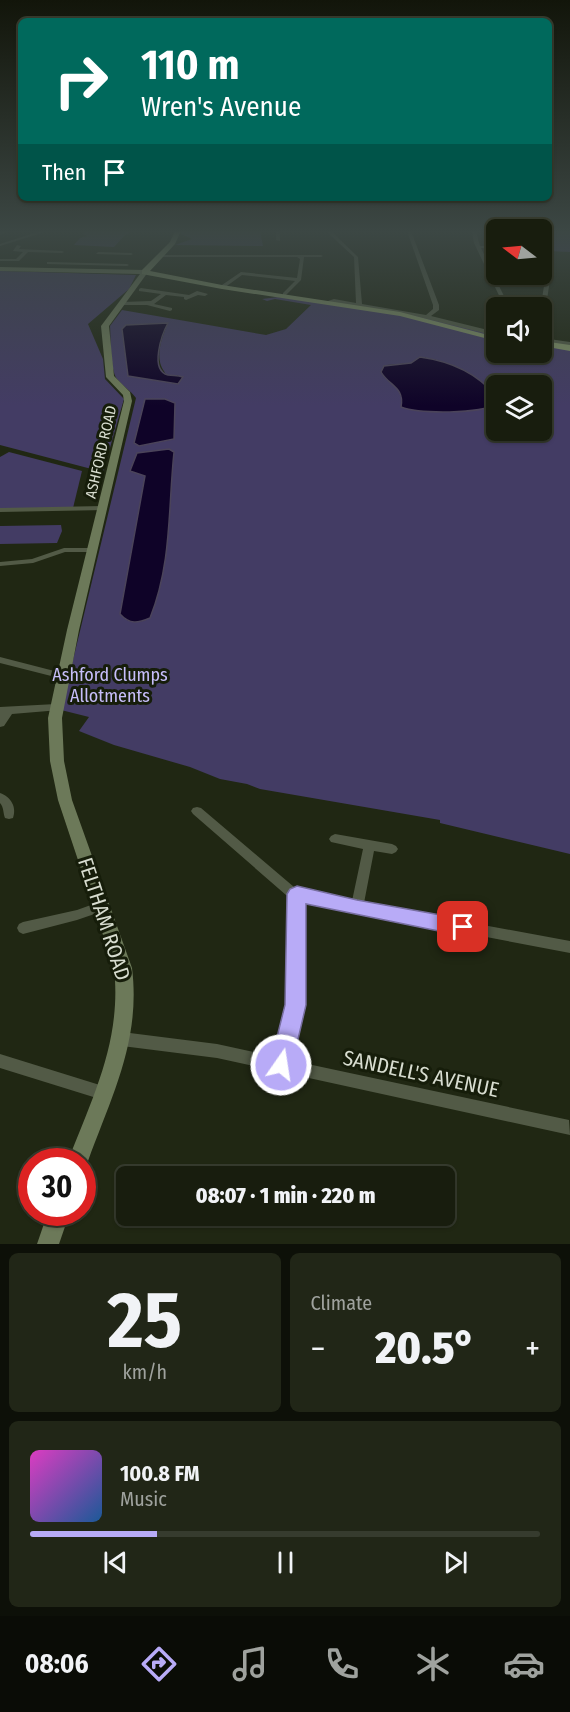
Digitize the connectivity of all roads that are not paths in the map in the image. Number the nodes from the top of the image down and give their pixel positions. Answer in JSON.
{"nodes":[{"id":1,"x":133,"y":289,"type":"edge"},
{"id":2,"x":235,"y":289,"type":"edge"},
{"id":3,"x":290,"y":289,"type":"edge"},
{"id":4,"x":358,"y":289,"type":"edge"},
{"id":5,"x":430,"y":289,"type":"edge"},
{"id":6,"x":141,"y":290,"type":"dead end"},
{"id":7,"x":165,"y":293,"type":"junction"},
{"id":8,"x":205,"y":294,"type":"dead end"},
{"id":9,"x":285,"y":294,"type":"dead end"},
{"id":10,"x":327,"y":303,"type":"junction"},
{"id":11,"x":122,"y":304,"type":"junction"},
{"id":12,"x":148,"y":304,"type":"junction"},
{"id":13,"x":177,"y":304,"type":"dead end"},
{"id":14,"x":359,"y":305,"type":"junction"},
{"id":15,"x":427,"y":317,"type":"junction"},
{"id":16,"x":486,"y":333,"type":"edge"},
{"id":17,"x":486,"y":334,"type":"edge"},
{"id":18,"x":552,"y":343,"type":"edge"},
{"id":19,"x":570,"y":346,"type":"edge"},
{"id":20,"x":103,"y":508,"type":"junction"},
{"id":21,"x":0,"y":510,"type":"edge"},
{"id":22,"x":93,"y":550,"type":"junction"},
{"id":23,"x":0,"y":564,"type":"edge"},
{"id":24,"x":0,"y":660,"type":"edge"},
{"id":25,"x":63,"y":676,"type":"junction"},
{"id":26,"x":56,"y":708,"type":"junction"},
{"id":27,"x":4,"y":711,"type":"edge"},
{"id":28,"x":0,"y":723,"type":"edge"},
{"id":29,"x":0,"y":797,"type":"edge"},
{"id":30,"x":197,"y":811,"type":"dead end"},
{"id":31,"x":9,"y":815,"type":"dead end"},
{"id":32,"x":335,"y":839,"type":"dead end"},
{"id":33,"x":369,"y":846,"type":"junction"},
{"id":34,"x":392,"y":849,"type":"dead end"},
{"id":35,"x":297,"y":894,"type":"junction"},
{"id":36,"x":102,"y":906,"type":"junction"},
{"id":37,"x":357,"y":908,"type":"junction"},
{"id":38,"x":23,"y":928,"type":"dead end"},
{"id":39,"x":570,"y":947,"type":"edge"},
{"id":40,"x":122,"y":1039,"type":"junction"},
{"id":41,"x":0,"y":1061,"type":"edge"},
{"id":42,"x":281,"y":1065,"type":"junction"},
{"id":43,"x":103,"y":1092,"type":"junction"},
{"id":44,"x":569,"y":1128,"type":"edge"},
{"id":45,"x":83,"y":1148,"type":"edge"},
{"id":46,"x":54,"y":1226,"type":"edge"},
{"id":47,"x":48,"y":1244,"type":"edge"}],
"edges":[{"from":1,"to":11,"type":"main road","name":"ASHFORD ROAD"},
{"from":2,"to":10,"type":"main road"},
{"from":3,"to":9,"type":"street"},
{"from":4,"to":14,"type":"street"},
{"from":5,"to":15,"type":"street"},
{"from":6,"to":7,"type":"street"},
{"from":7,"to":8,"type":"street"},
{"from":7,"to":12,"type":"street"},
{"from":10,"to":14,"type":"street"},
{"from":10,"to":17,"type":"main road"},
{"from":11,"to":12,"type":"street"},
{"from":11,"to":20,"type":"main road","name":"ASHFORD ROAD"},
{"from":12,"to":13,"type":"street"},
{"from":14,"to":15,"type":"street"},
{"from":15,"to":16,"type":"street"},
{"from":18,"to":19,"type":"main road"},
{"from":20,"to":21,"type":"street"},
{"from":20,"to":22,"type":"main road","name":"ASHFORD ROAD"},
{"from":22,"to":23,"type":"street"},
{"from":22,"to":25,"type":"main road","name":"ASHFORD ROAD"},
{"from":24,"to":25,"type":"street"},
{"from":25,"to":26,"type":"main road","name":"ASHFORD ROAD"},
{"from":26,"to":27,"type":"street"},
{"from":26,"to":36,"type":"main road","name":"FELTHAM ROAD"},
{"from":27,"to":28,"type":"street"},
{"from":29,"to":31,"type":"street"},
{"from":30,"to":35,"type":"street"},
{"from":32,"to":33,"type":"street"},
{"from":33,"to":34,"type":"street"},
{"from":33,"to":37,"type":"street"},
{"from":35,"to":37,"type":"street"},
{"from":35,"to":42,"type":"street"},
{"from":36,"to":38,"type":"street"},
{"from":36,"to":40,"type":"main road","name":"FELTHAM ROAD"},
{"from":37,"to":39,"type":"street"},
{"from":40,"to":42,"type":"street","name":"SANDELL'S AVENUE"},
{"from":40,"to":43,"type":"main road","name":"FELTHAM ROAD"},
{"from":41,"to":43,"type":"street"},
{"from":42,"to":44,"type":"street","name":"SANDELL'S AVENUE"},
{"from":43,"to":45,"type":"main road","name":"FELTHAM ROAD"},
{"from":46,"to":47,"type":"main road"}]}
